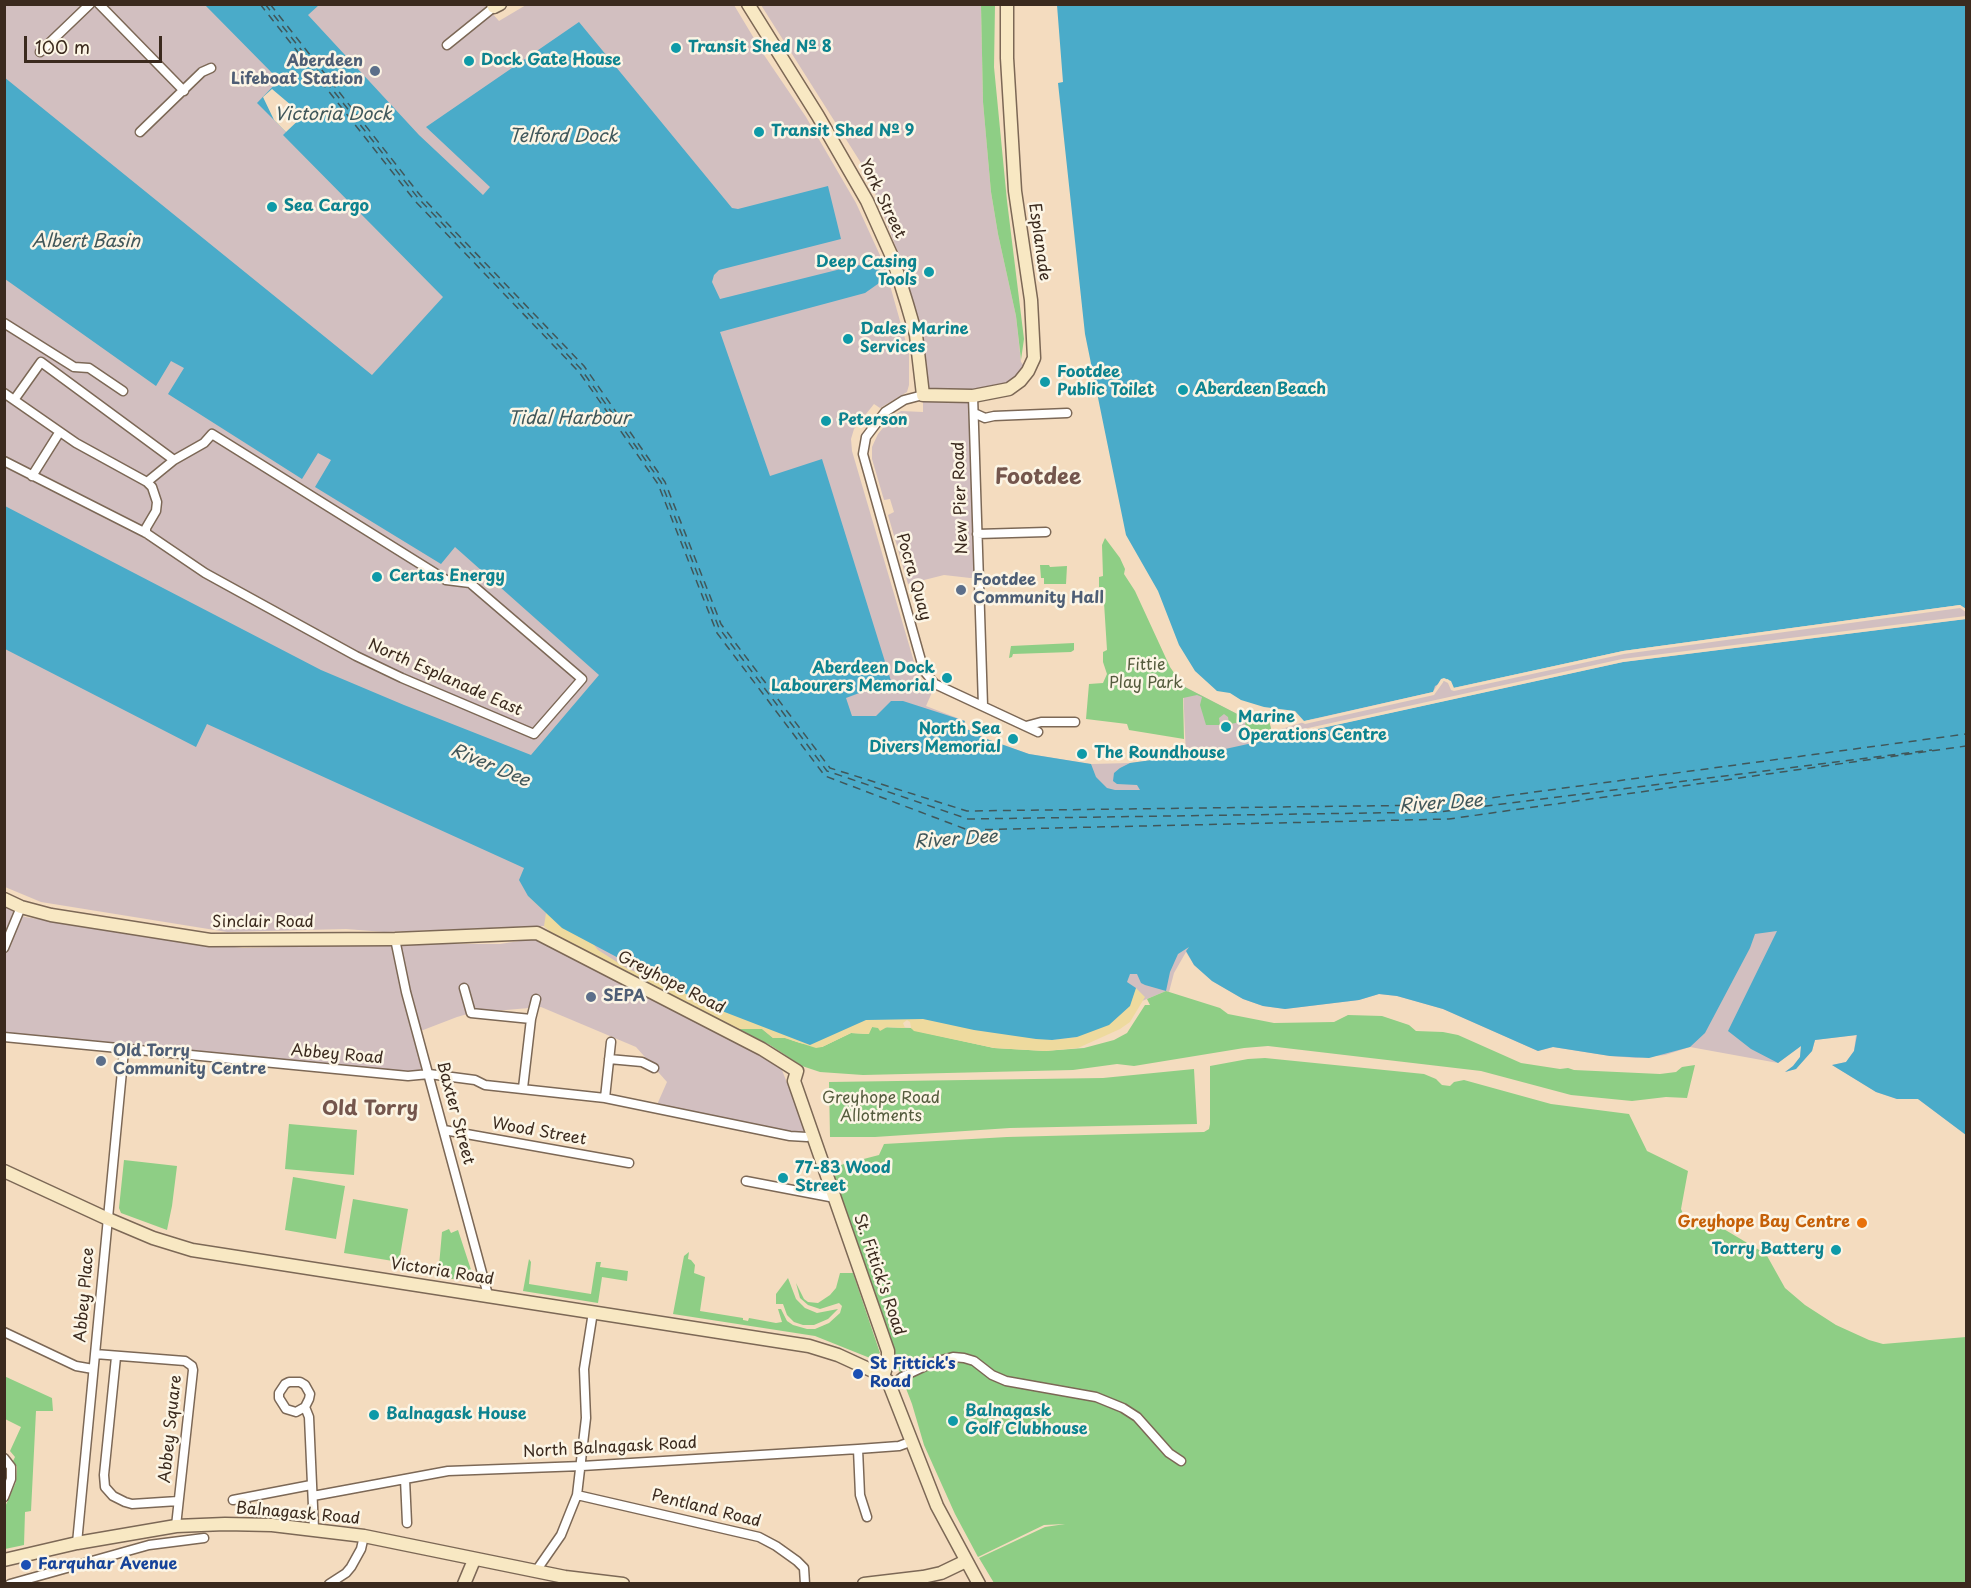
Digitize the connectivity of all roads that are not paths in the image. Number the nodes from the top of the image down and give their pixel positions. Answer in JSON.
{"nodes":[{"id":1,"x":90,"y":4,"type":"edge"},
{"id":2,"x":99,"y":4,"type":"edge"},
{"id":3,"x":748,"y":4,"type":"edge"},
{"id":4,"x":1007,"y":4,"type":"edge"},
{"id":5,"x":496,"y":5,"type":"edge"},
{"id":6,"x":447,"y":45,"type":"dead end"},
{"id":7,"x":40,"y":52,"type":"dead end"},
{"id":8,"x":211,"y":68,"type":"dead end"},
{"id":9,"x":184,"y":91,"type":"junction"},
{"id":10,"x":140,"y":132,"type":"dead end"},
{"id":11,"x":4,"y":322,"type":"edge"},
{"id":12,"x":123,"y":392,"type":"dead end"},
{"id":13,"x":4,"y":393,"type":"edge"},
{"id":14,"x":923,"y":394,"type":"junction"},
{"id":15,"x":973,"y":396,"type":"junction"},
{"id":16,"x":14,"y":400,"type":"junction"},
{"id":17,"x":974,"y":413,"type":"junction"},
{"id":18,"x":1067,"y":413,"type":"dead end"},
{"id":19,"x":59,"y":433,"type":"junction"},
{"id":20,"x":174,"y":460,"type":"junction"},
{"id":21,"x":4,"y":461,"type":"edge"},
{"id":22,"x":32,"y":476,"type":"junction"},
{"id":23,"x":147,"y":482,"type":"junction"},
{"id":24,"x":1046,"y":532,"type":"dead end"},
{"id":25,"x":146,"y":533,"type":"junction"},
{"id":26,"x":977,"y":534,"type":"junction"},
{"id":27,"x":983,"y":706,"type":"junction"},
{"id":28,"x":1075,"y":722,"type":"dead end"},
{"id":29,"x":1026,"y":726,"type":"junction"},
{"id":30,"x":1038,"y":732,"type":"dead end"},
{"id":31,"x":4,"y":899,"type":"edge"},
{"id":32,"x":21,"y":907,"type":"junction"},
{"id":33,"x":526,"y":933,"type":"joint"},
{"id":34,"x":395,"y":939,"type":"junction"},
{"id":35,"x":4,"y":948,"type":"edge"},
{"id":36,"x":464,"y":988,"type":"dead end"},
{"id":37,"x":537,"y":999,"type":"dead end"},
{"id":38,"x":531,"y":1018,"type":"junction"},
{"id":39,"x":4,"y":1037,"type":"edge"},
{"id":40,"x":611,"y":1042,"type":"dead end"},
{"id":41,"x":124,"y":1050,"type":"junction"},
{"id":42,"x":609,"y":1059,"type":"junction"},
{"id":43,"x":654,"y":1068,"type":"dead end"},
{"id":44,"x":797,"y":1071,"type":"joint"},
{"id":45,"x":429,"y":1074,"type":"junction"},
{"id":46,"x":523,"y":1088,"type":"junction"},
{"id":47,"x":605,"y":1098,"type":"junction"},
{"id":48,"x":444,"y":1130,"type":"junction"},
{"id":49,"x":813,"y":1134,"type":"junction"},
{"id":50,"x":629,"y":1163,"type":"dead end"},
{"id":51,"x":4,"y":1171,"type":"edge"},
{"id":52,"x":746,"y":1180,"type":"dead end"},
{"id":53,"x":835,"y":1198,"type":"junction"},
{"id":54,"x":108,"y":1219,"type":"junction"},
{"id":55,"x":488,"y":1295,"type":"junction"},
{"id":56,"x":593,"y":1312,"type":"junction"},
{"id":57,"x":4,"y":1332,"type":"edge"},
{"id":58,"x":95,"y":1354,"type":"junction"},
{"id":59,"x":116,"y":1357,"type":"junction"},
{"id":60,"x":93,"y":1369,"type":"junction"},
{"id":61,"x":887,"y":1382,"type":"junction"},
{"id":62,"x":305,"y":1407,"type":"dead end"},
{"id":63,"x":910,"y":1442,"type":"junction"},
{"id":64,"x":858,"y":1449,"type":"junction"},
{"id":65,"x":4,"y":1458,"type":"edge"},
{"id":66,"x":1181,"y":1461,"type":"dead end"},
{"id":67,"x":582,"y":1466,"type":"junction"},
{"id":68,"x":405,"y":1479,"type":"junction"},
{"id":69,"x":311,"y":1485,"type":"junction"},
{"id":70,"x":577,"y":1495,"type":"junction"},
{"id":71,"x":313,"y":1496,"type":"junction"},
{"id":72,"x":4,"y":1497,"type":"edge"},
{"id":73,"x":244,"y":1498,"type":"junction"},
{"id":74,"x":178,"y":1500,"type":"junction"},
{"id":75,"x":233,"y":1500,"type":"dead end"},
{"id":76,"x":247,"y":1508,"type":"dead end"},
{"id":77,"x":867,"y":1517,"type":"dead end"},
{"id":78,"x":407,"y":1523,"type":"dead end"},
{"id":79,"x":176,"y":1527,"type":"junction"},
{"id":80,"x":314,"y":1528,"type":"junction"},
{"id":81,"x":364,"y":1536,"type":"junction"},
{"id":82,"x":204,"y":1538,"type":"dead end"},
{"id":83,"x":77,"y":1543,"type":"junction"},
{"id":84,"x":4,"y":1560,"type":"edge"},
{"id":85,"x":474,"y":1560,"type":"junction"},
{"id":86,"x":966,"y":1561,"type":"junction"},
{"id":87,"x":536,"y":1571,"type":"junction"},
{"id":88,"x":4,"y":1577,"type":"edge"},
{"id":89,"x":8,"y":1584,"type":"edge"},
{"id":90,"x":329,"y":1584,"type":"edge"},
{"id":91,"x":464,"y":1584,"type":"edge"},
{"id":92,"x":623,"y":1584,"type":"edge"},
{"id":93,"x":805,"y":1584,"type":"edge"},
{"id":94,"x":864,"y":1584,"type":"edge"},
{"id":95,"x":979,"y":1584,"type":"edge"}],
"edges":[{"from":1,"to":7,"type":"street"},
{"from":2,"to":9,"type":"street"},
{"from":3,"to":14,"type":"street","name":"York Street"},
{"from":4,"to":15,"type":"street","name":"Esplanade"},
{"from":5,"to":6,"type":"street"},
{"from":8,"to":9,"type":"street"},
{"from":9,"to":10,"type":"street"},
{"from":11,"to":12,"type":"street"},
{"from":13,"to":16,"type":"street"},
{"from":14,"to":15,"type":"street","name":"Esplanade"},
{"from":14,"to":27,"type":"street","name":"Pocra Quay"},
{"from":15,"to":17,"type":"street","name":"New Pier Road"},
{"from":16,"to":19,"type":"street"},
{"from":16,"to":20,"type":"street"},
{"from":17,"to":18,"type":"street"},
{"from":17,"to":26,"type":"street","name":"New Pier Road"},
{"from":19,"to":22,"type":"street"},
{"from":19,"to":23,"type":"street"},
{"from":20,"to":23,"type":"street"},
{"from":20,"to":25,"type":"street","name":"North Esplanade East"},
{"from":21,"to":22,"type":"street","name":"North Esplanade East"},
{"from":22,"to":25,"type":"street","name":"North Esplanade East"},
{"from":23,"to":25,"type":"street"},
{"from":24,"to":26,"type":"street"},
{"from":26,"to":27,"type":"street","name":"New Pier Road"},
{"from":27,"to":29,"type":"street","name":"Pocra Quay"},
{"from":28,"to":29,"type":"street"},
{"from":29,"to":30,"type":"street","name":"Pocra Quay"},
{"from":31,"to":32,"type":"street","name":"Sinclair Road"},
{"from":32,"to":34,"type":"street","name":"Sinclair Road"},
{"from":32,"to":35,"type":"street"},
{"from":33,"to":34,"type":"street","name":"Sinclair Road"},
{"from":33,"to":44,"type":"street","name":"Greyhope Road"},
{"from":34,"to":45,"type":"street","name":"Baxter Street"},
{"from":36,"to":38,"type":"street"},
{"from":37,"to":38,"type":"street"},
{"from":38,"to":46,"type":"street"},
{"from":39,"to":41,"type":"street","name":"Abbey Road"},
{"from":40,"to":42,"type":"street"},
{"from":41,"to":45,"type":"street","name":"Abbey Road"},
{"from":41,"to":54,"type":"street","name":"Abbey Place"},
{"from":42,"to":43,"type":"street"},
{"from":42,"to":47,"type":"street"},
{"from":44,"to":49,"type":"street","name":"St. Fittick's Road"},
{"from":45,"to":46,"type":"street","name":"Abbey Road"},
{"from":45,"to":48,"type":"street","name":"Baxter Street"},
{"from":46,"to":47,"type":"street","name":"Abbey Road"},
{"from":47,"to":49,"type":"street","name":"Abbey Road"},
{"from":48,"to":50,"type":"street","name":"Wood Street"},
{"from":48,"to":55,"type":"street","name":"Baxter Street"},
{"from":49,"to":53,"type":"street","name":"St. Fittick's Road"},
{"from":51,"to":54,"type":"street","name":"Victoria Road"},
{"from":52,"to":53,"type":"street"},
{"from":53,"to":61,"type":"street","name":"St. Fittick's Road"},
{"from":54,"to":55,"type":"street","name":"Victoria Road"},
{"from":54,"to":58,"type":"street","name":"Abbey Place"},
{"from":55,"to":56,"type":"street","name":"Victoria Road"},
{"from":56,"to":61,"type":"street","name":"Victoria Road"},
{"from":56,"to":67,"type":"street"},
{"from":57,"to":60,"type":"street"},
{"from":58,"to":59,"type":"street","name":"Abbey Square"},
{"from":58,"to":60,"type":"street","name":"Abbey Place"},
{"from":59,"to":74,"type":"street","name":"Abbey Square"},
{"from":59,"to":74,"type":"street","name":"Abbey Square"},
{"from":60,"to":83,"type":"street","name":"Abbey Place"},
{"from":61,"to":63,"type":"street","name":"St. Fittick's Road"},
{"from":61,"to":66,"type":"street"},
{"from":62,"to":69,"type":"street"},
{"from":63,"to":64,"type":"street","name":"North Balnagask Road"},
{"from":63,"to":86,"type":"street","name":"St. Fittick's Road"},
{"from":64,"to":67,"type":"street","name":"North Balnagask Road"},
{"from":64,"to":77,"type":"street"},
{"from":65,"to":72,"type":"street"},
{"from":67,"to":68,"type":"street","name":"North Balnagask Road"},
{"from":67,"to":70,"type":"street"},
{"from":68,"to":71,"type":"street","name":"North Balnagask Road"},
{"from":68,"to":78,"type":"street"},
{"from":69,"to":71,"type":"street"},
{"from":69,"to":73,"type":"street"},
{"from":70,"to":87,"type":"street"},
{"from":70,"to":93,"type":"street","name":"Pentland Road"},
{"from":71,"to":80,"type":"street"},
{"from":73,"to":75,"type":"street"},
{"from":73,"to":76,"type":"street"},
{"from":74,"to":79,"type":"street","name":"Abbey Square"},
{"from":79,"to":80,"type":"street","name":"Balnagask Road"},
{"from":79,"to":83,"type":"street","name":"Balnagask Road"},
{"from":80,"to":81,"type":"street","name":"Balnagask Road"},
{"from":81,"to":85,"type":"street","name":"Balnagask Road"},
{"from":81,"to":90,"type":"street"},
{"from":82,"to":89,"type":"street"},
{"from":83,"to":84,"type":"street","name":"Balnagask Road"},
{"from":85,"to":87,"type":"street","name":"Balnagask Road"},
{"from":85,"to":91,"type":"street"},
{"from":86,"to":94,"type":"street"},
{"from":86,"to":95,"type":"street","name":"St. Fittick's Road"},
{"from":87,"to":92,"type":"street","name":"Balnagask Road"},
{"from":88,"to":89,"type":"street"}]}
